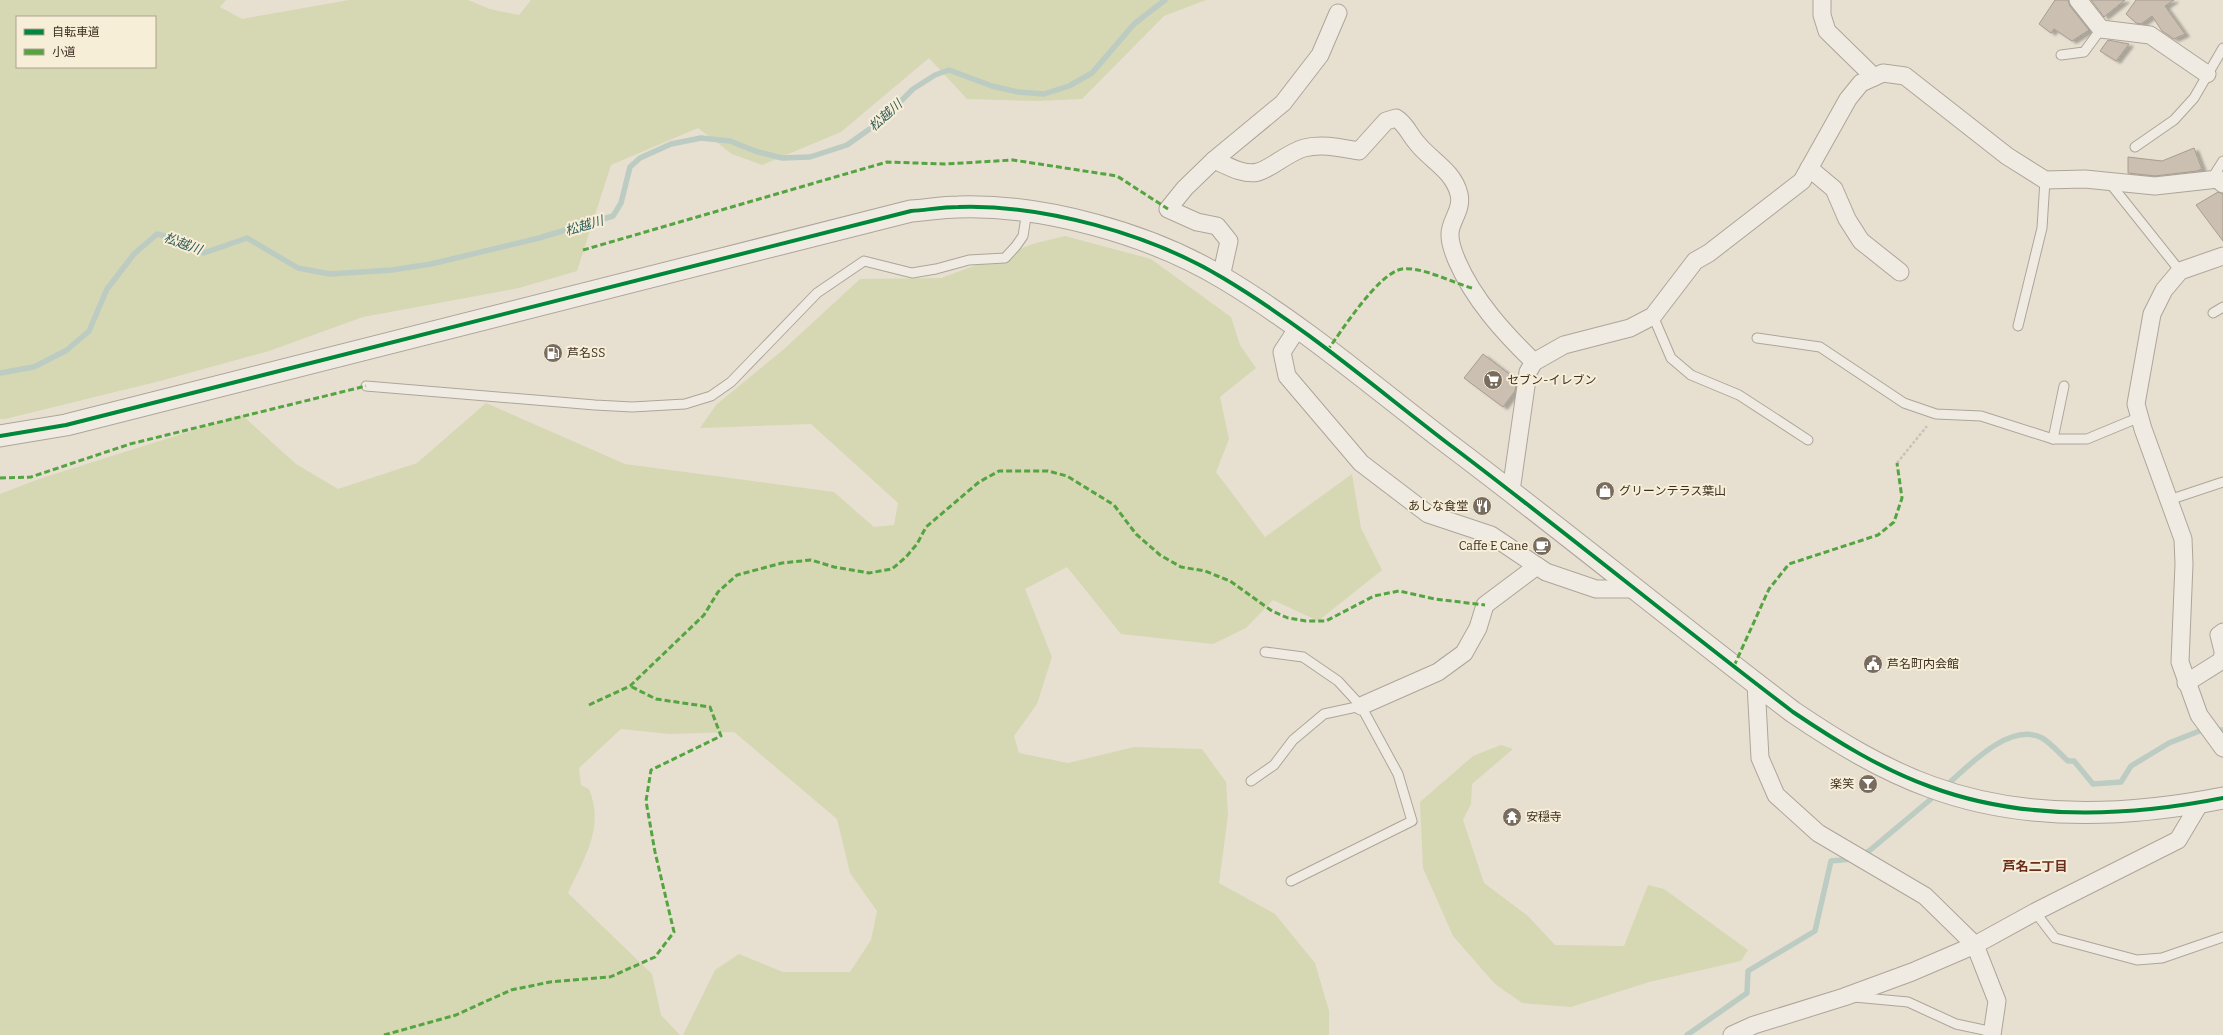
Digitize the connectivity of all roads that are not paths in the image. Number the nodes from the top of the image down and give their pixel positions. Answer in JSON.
{"nodes":[{"id":1,"x":1822,"y":0,"type":"edge"},
{"id":2,"x":2078,"y":0,"type":"edge"},
{"id":3,"x":1338,"y":13,"type":"dead end"},
{"id":4,"x":2101,"y":29,"type":"junction"},
{"id":5,"x":2223,"y":48,"type":"edge"},
{"id":6,"x":2061,"y":55,"type":"dead end"},
{"id":7,"x":2207,"y":74,"type":"junction"},
{"id":8,"x":1874,"y":77,"type":"junction"},
{"id":9,"x":2134,"y":147,"type":"dead end"},
{"id":10,"x":1214,"y":160,"type":"junction"},
{"id":11,"x":2223,"y":161,"type":"edge"},
{"id":12,"x":1809,"y":168,"type":"junction"},
{"id":13,"x":2045,"y":180,"type":"junction"},
{"id":14,"x":2109,"y":182,"type":"junction"},
{"id":15,"x":2217,"y":182,"type":"edge"},
{"id":16,"x":1027,"y":211,"type":"junction"},
{"id":17,"x":2223,"y":256,"type":"edge"},
{"id":18,"x":2180,"y":271,"type":"junction"},
{"id":19,"x":1900,"y":272,"type":"dead end"},
{"id":20,"x":1221,"y":277,"type":"junction"},
{"id":21,"x":2223,"y":307,"type":"edge"},
{"id":22,"x":2213,"y":313,"type":"dead end"},
{"id":23,"x":1653,"y":316,"type":"junction"},
{"id":24,"x":2018,"y":326,"type":"dead end"},
{"id":25,"x":1298,"y":329,"type":"junction"},
{"id":26,"x":1757,"y":338,"type":"dead end"},
{"id":27,"x":1534,"y":362,"type":"junction"},
{"id":28,"x":366,"y":386,"type":"dead end"},
{"id":29,"x":2064,"y":386,"type":"dead end"},
{"id":30,"x":2140,"y":417,"type":"junction"},
{"id":31,"x":0,"y":436,"type":"edge"},
{"id":32,"x":2053,"y":439,"type":"junction"},
{"id":33,"x":1808,"y":440,"type":"dead end"},
{"id":34,"x":2223,"y":482,"type":"edge"},
{"id":35,"x":1511,"y":491,"type":"junction"},
{"id":36,"x":2169,"y":500,"type":"junction"},
{"id":37,"x":1537,"y":566,"type":"junction"},
{"id":38,"x":1635,"y":589,"type":"junction"},
{"id":39,"x":2223,"y":632,"type":"edge"},
{"id":40,"x":2223,"y":651,"type":"edge"},
{"id":41,"x":1265,"y":652,"type":"dead end"},
{"id":42,"x":2223,"y":655,"type":"edge"},
{"id":43,"x":2186,"y":683,"type":"junction"},
{"id":44,"x":1756,"y":684,"type":"junction"},
{"id":45,"x":1361,"y":706,"type":"junction"},
{"id":46,"x":2223,"y":748,"type":"edge"},
{"id":47,"x":1251,"y":781,"type":"dead end"},
{"id":48,"x":2223,"y":798,"type":"edge"},
{"id":49,"x":2200,"y":803,"type":"junction"},
{"id":50,"x":1291,"y":881,"type":"dead end"},
{"id":51,"x":2035,"y":912,"type":"junction"},
{"id":52,"x":2223,"y":937,"type":"edge"},
{"id":53,"x":1975,"y":945,"type":"junction"},
{"id":54,"x":1844,"y":997,"type":"junction"},
{"id":55,"x":1995,"y":1034,"type":"edge"},
{"id":56,"x":1732,"y":1035,"type":"edge"}],
"edges":[{"from":1,"to":8,"type":"street"},
{"from":2,"to":4,"type":"street"},
{"from":3,"to":10,"type":"street"},
{"from":4,"to":6,"type":"lane"},
{"from":4,"to":7,"type":"street"},
{"from":5,"to":7,"type":"lane"},
{"from":7,"to":9,"type":"lane"},
{"from":8,"to":12,"type":"street"},
{"from":8,"to":13,"type":"street"},
{"from":10,"to":20,"type":"street"},
{"from":10,"to":27,"type":"street"},
{"from":11,"to":15,"type":"lane"},
{"from":12,"to":19,"type":"street"},
{"from":12,"to":23,"type":"street"},
{"from":13,"to":14,"type":"street"},
{"from":13,"to":24,"type":"lane"},
{"from":14,"to":15,"type":"street"},
{"from":14,"to":18,"type":"lane"},
{"from":16,"to":20,"type":"street"},
{"from":16,"to":28,"type":"lane"},
{"from":16,"to":31,"type":"street"},
{"from":17,"to":18,"type":"street"},
{"from":18,"to":30,"type":"street"},
{"from":20,"to":25,"type":"street"},
{"from":21,"to":22,"type":"lane"},
{"from":23,"to":27,"type":"street"},
{"from":23,"to":33,"type":"lane"},
{"from":25,"to":35,"type":"street"},
{"from":25,"to":37,"type":"street"},
{"from":26,"to":32,"type":"lane"},
{"from":27,"to":35,"type":"street"},
{"from":29,"to":32,"type":"lane"},
{"from":30,"to":32,"type":"lane"},
{"from":30,"to":36,"type":"street"},
{"from":34,"to":36,"type":"lane"},
{"from":35,"to":38,"type":"street"},
{"from":36,"to":43,"type":"street"},
{"from":37,"to":38,"type":"street"},
{"from":37,"to":45,"type":"street"},
{"from":38,"to":44,"type":"street"},
{"from":39,"to":40,"type":"street"},
{"from":41,"to":45,"type":"lane"},
{"from":42,"to":43,"type":"street"},
{"from":43,"to":46,"type":"street"},
{"from":44,"to":49,"type":"street"},
{"from":44,"to":53,"type":"street"},
{"from":45,"to":47,"type":"lane"},
{"from":45,"to":50,"type":"lane"},
{"from":48,"to":49,"type":"street"},
{"from":49,"to":51,"type":"street"},
{"from":51,"to":52,"type":"lane"},
{"from":51,"to":53,"type":"street"},
{"from":53,"to":54,"type":"street"},
{"from":53,"to":55,"type":"street"},
{"from":54,"to":55,"type":"lane"},
{"from":54,"to":56,"type":"street"}]}
